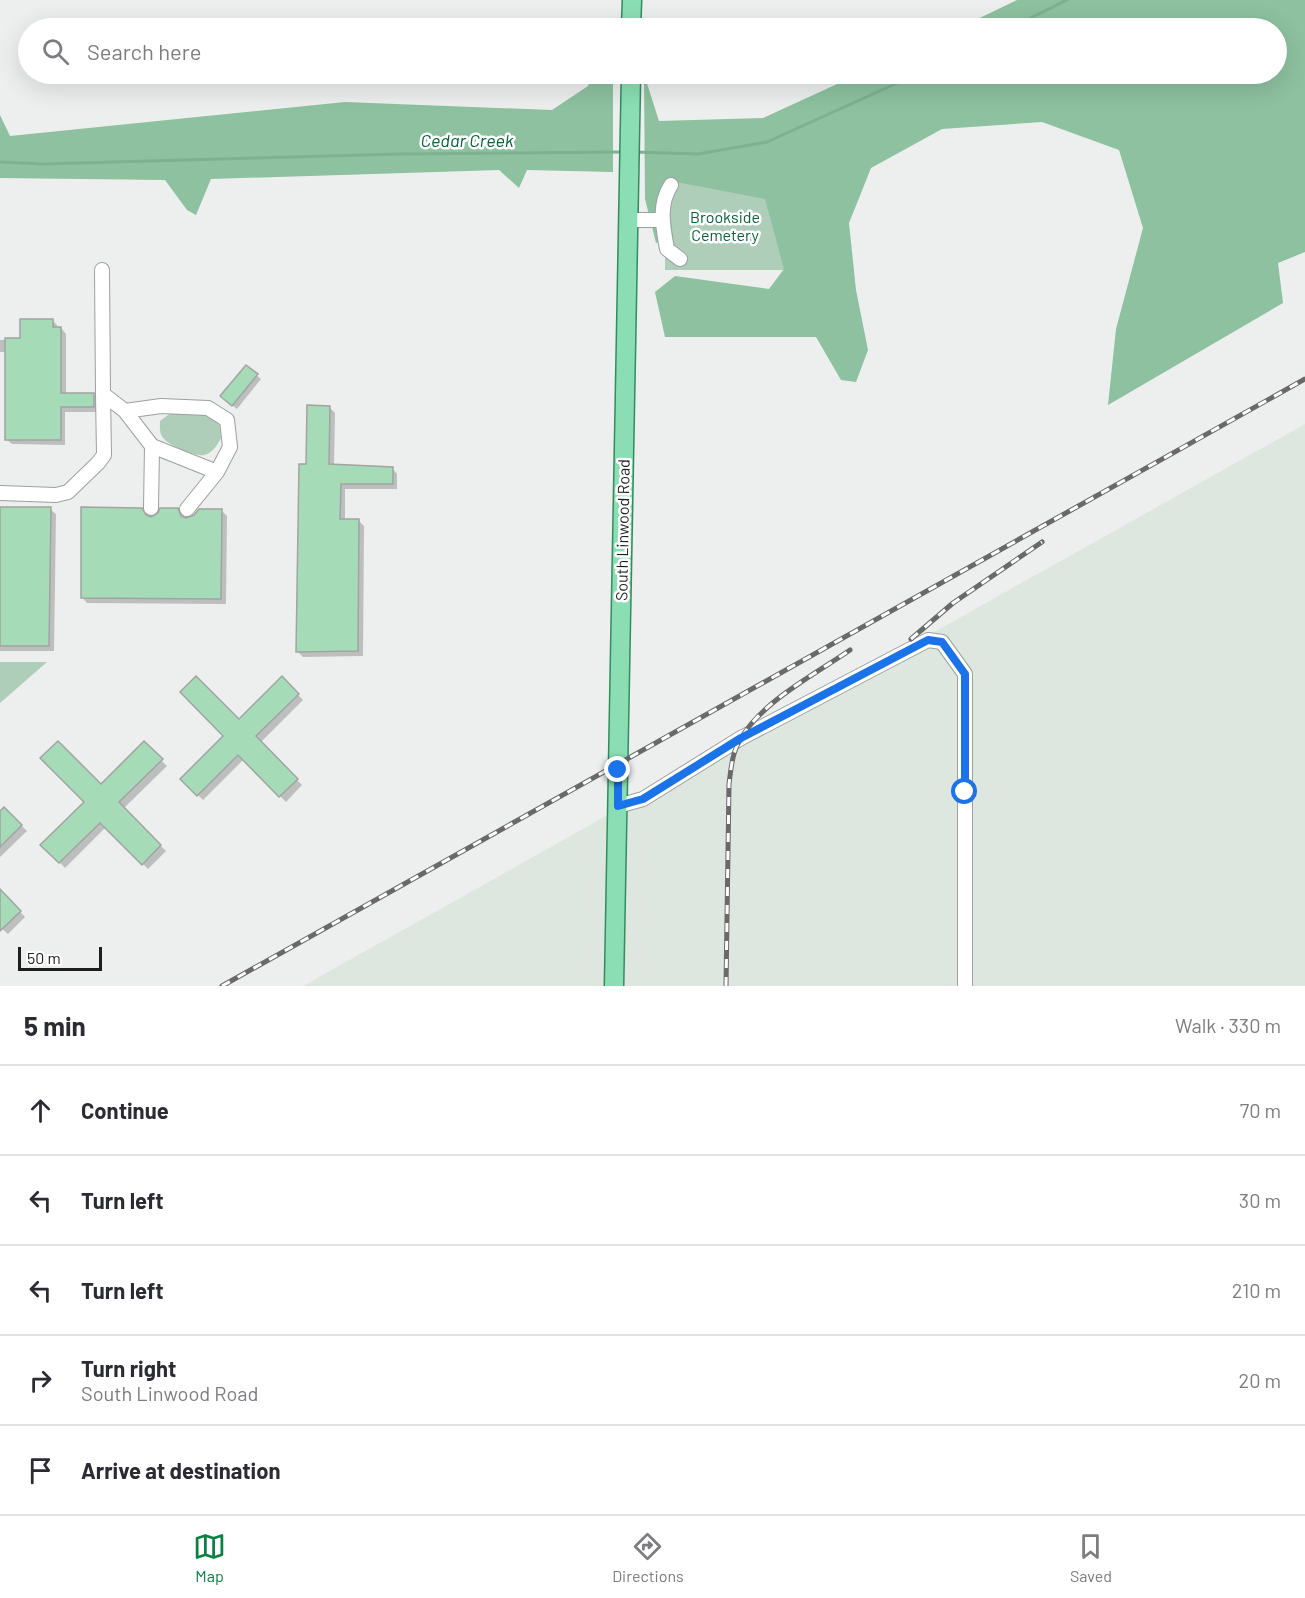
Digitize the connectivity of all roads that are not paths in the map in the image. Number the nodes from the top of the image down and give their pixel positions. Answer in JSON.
{"nodes":[{"id":1,"x":632,"y":0,"type":"edge"},
{"id":2,"x":631,"y":18,"type":"edge"},
{"id":3,"x":631,"y":84,"type":"edge"},
{"id":4,"x":670,"y":185,"type":"dead end"},
{"id":5,"x":628,"y":220,"type":"junction"},
{"id":6,"x":662,"y":220,"type":"junction"},
{"id":7,"x":680,"y":259,"type":"dead end"},
{"id":8,"x":102,"y":270,"type":"dead end"},
{"id":9,"x":103,"y":394,"type":"junction"},
{"id":10,"x":124,"y":411,"type":"junction"},
{"id":11,"x":152,"y":446,"type":"junction"},
{"id":12,"x":217,"y":472,"type":"junction"},
{"id":13,"x":0,"y":493,"type":"edge"},
{"id":14,"x":151,"y":508,"type":"dead end"},
{"id":15,"x":187,"y":508,"type":"dead end"},
{"id":16,"x":618,"y":806,"type":"junction"},
{"id":17,"x":612,"y":985,"type":"edge"},
{"id":18,"x":965,"y":986,"type":"edge"}],
"edges":[{"from":1,"to":2,"type":"main road"},
{"from":3,"to":5,"type":"main road","name":"South Linwood Road"},
{"from":4,"to":6,"type":"lane"},
{"from":5,"to":6,"type":"lane"},
{"from":5,"to":16,"type":"main road","name":"South Linwood Road"},
{"from":6,"to":7,"type":"lane"},
{"from":8,"to":9,"type":"lane"},
{"from":9,"to":10,"type":"lane"},
{"from":9,"to":13,"type":"lane"},
{"from":10,"to":11,"type":"lane"},
{"from":10,"to":12,"type":"lane"},
{"from":11,"to":12,"type":"lane"},
{"from":11,"to":14,"type":"lane"},
{"from":12,"to":15,"type":"lane"},
{"from":16,"to":17,"type":"main road","name":"South Linwood Road"},
{"from":16,"to":18,"type":"lane"}]}
